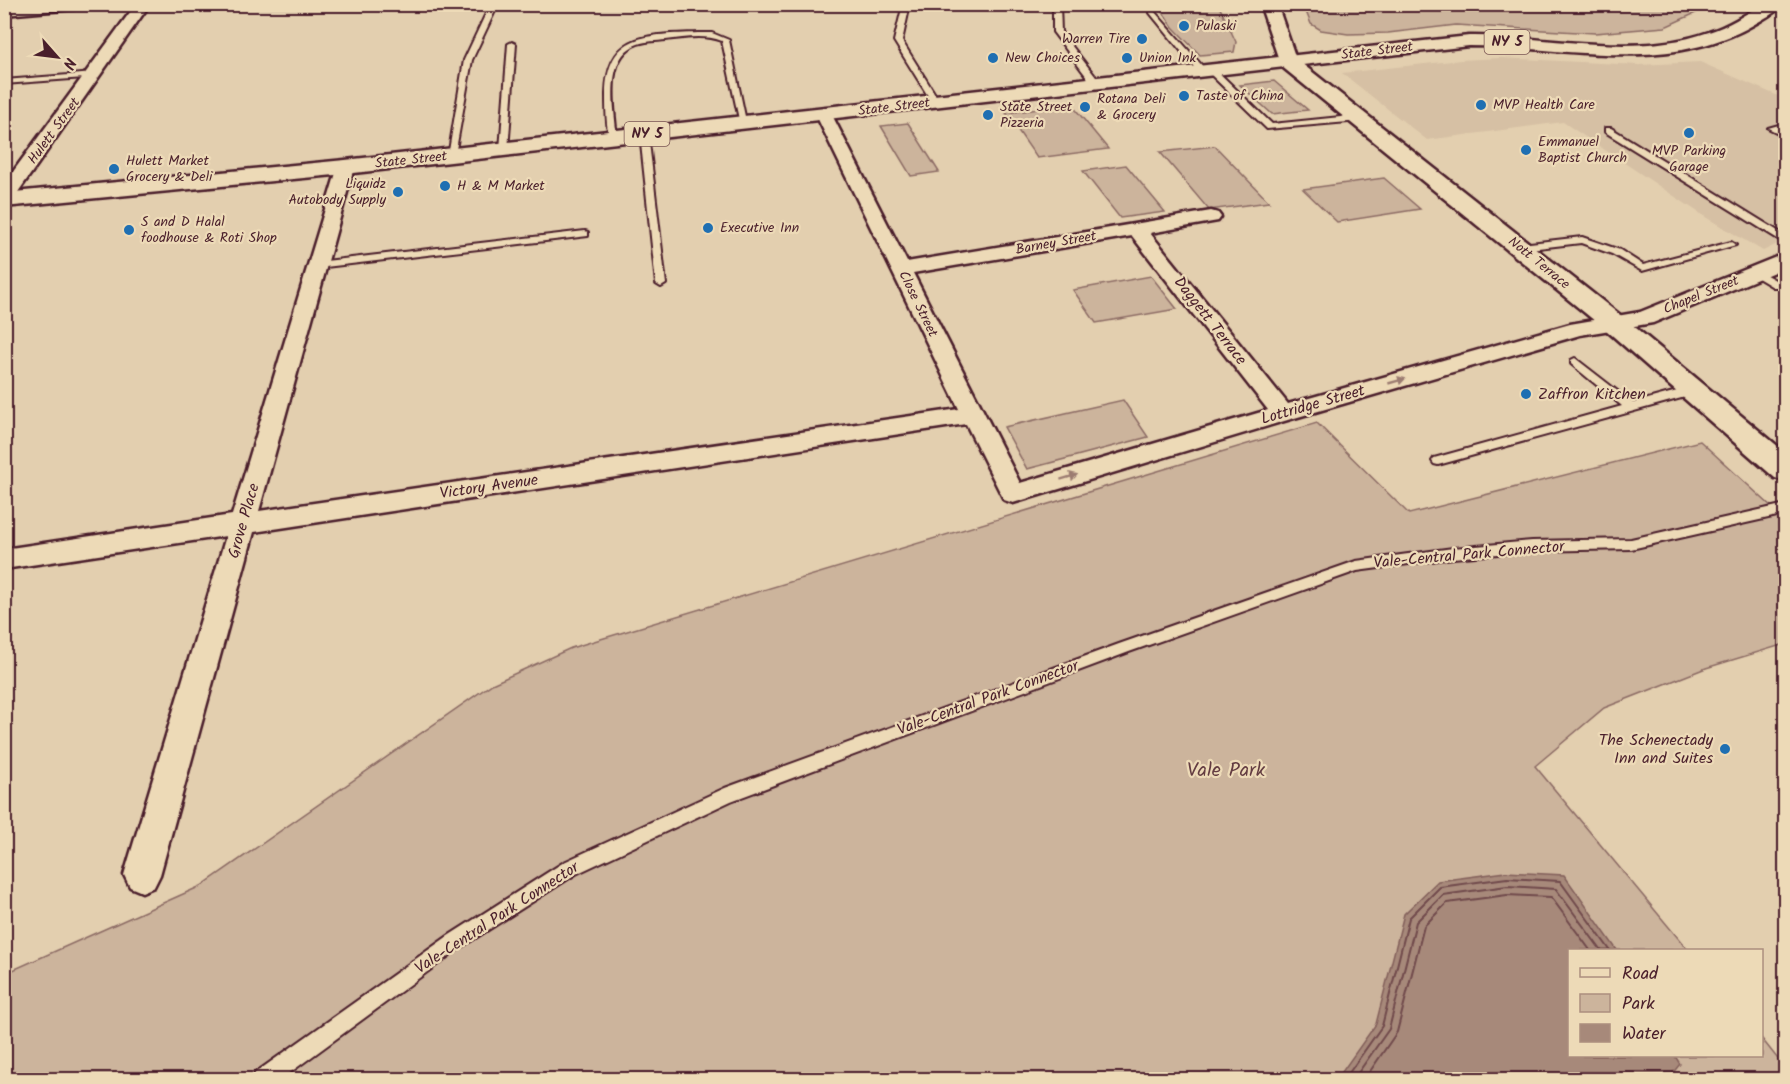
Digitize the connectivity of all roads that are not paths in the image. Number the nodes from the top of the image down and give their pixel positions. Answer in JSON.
{"nodes":[{"id":1,"x":74,"y":4,"type":"edge"},
{"id":2,"x":143,"y":4,"type":"edge"},
{"id":3,"x":907,"y":4,"type":"edge"},
{"id":4,"x":1056,"y":4,"type":"edge"},
{"id":5,"x":1268,"y":4,"type":"edge"},
{"id":6,"x":1777,"y":4,"type":"edge"},
{"id":7,"x":1785,"y":7,"type":"edge"},
{"id":8,"x":492,"y":9,"type":"dead end"},
{"id":9,"x":4,"y":10,"type":"edge"},
{"id":10,"x":1152,"y":12,"type":"dead end"},
{"id":11,"x":512,"y":45,"type":"dead end"},
{"id":12,"x":1288,"y":62,"type":"junction"},
{"id":13,"x":1207,"y":70,"type":"junction"},
{"id":14,"x":95,"y":75,"type":"junction"},
{"id":15,"x":4,"y":82,"type":"edge"},
{"id":16,"x":1095,"y":83,"type":"junction"},
{"id":17,"x":936,"y":102,"type":"junction"},
{"id":18,"x":824,"y":115,"type":"junction"},
{"id":19,"x":1360,"y":118,"type":"junction"},
{"id":20,"x":744,"y":124,"type":"junction"},
{"id":21,"x":1785,"y":125,"type":"edge"},
{"id":22,"x":1608,"y":130,"type":"dead end"},
{"id":23,"x":644,"y":134,"type":"junction"},
{"id":24,"x":1785,"y":135,"type":"edge"},
{"id":25,"x":613,"y":138,"type":"junction"},
{"id":26,"x":504,"y":150,"type":"junction"},
{"id":27,"x":451,"y":155,"type":"junction"},
{"id":28,"x":345,"y":167,"type":"junction"},
{"id":29,"x":4,"y":199,"type":"edge"},
{"id":30,"x":1211,"y":218,"type":"dead end"},
{"id":31,"x":1137,"y":229,"type":"junction"},
{"id":32,"x":585,"y":234,"type":"dead end"},
{"id":33,"x":1785,"y":241,"type":"edge"},
{"id":34,"x":1731,"y":245,"type":"dead end"},
{"id":35,"x":1521,"y":247,"type":"junction"},
{"id":36,"x":1785,"y":259,"type":"edge"},
{"id":37,"x":317,"y":265,"type":"junction"},
{"id":38,"x":901,"y":269,"type":"junction"},
{"id":39,"x":1757,"y":273,"type":"junction"},
{"id":40,"x":661,"y":284,"type":"dead end"},
{"id":41,"x":1777,"y":285,"type":"dead end"},
{"id":42,"x":1615,"y":324,"type":"junction"},
{"id":43,"x":1575,"y":362,"type":"dead end"},
{"id":44,"x":1692,"y":391,"type":"junction"},
{"id":45,"x":1631,"y":408,"type":"junction"},
{"id":46,"x":1283,"y":413,"type":"junction"},
{"id":47,"x":974,"y":416,"type":"junction"},
{"id":48,"x":1438,"y":461,"type":"dead end"},
{"id":49,"x":1785,"y":470,"type":"edge"},
{"id":50,"x":1013,"y":494,"type":"joint"},
{"id":51,"x":1785,"y":509,"type":"edge"},
{"id":52,"x":244,"y":524,"type":"junction"},
{"id":53,"x":4,"y":559,"type":"edge"},
{"id":54,"x":142,"y":875,"type":"dead end"},
{"id":55,"x":262,"y":1080,"type":"edge"}],
"edges":[{"from":1,"to":9,"type":"main road"},
{"from":2,"to":14,"type":"street","name":"Hulett Street"},
{"from":3,"to":17,"type":"lane"},
{"from":4,"to":16,"type":"lane"},
{"from":5,"to":12,"type":"main road"},
{"from":6,"to":7,"type":"main road"},
{"from":6,"to":12,"type":"main road","name":"State Street","number":"NY 5"},
{"from":8,"to":27,"type":"lane"},
{"from":10,"to":13,"type":"lane"},
{"from":11,"to":26,"type":"lane"},
{"from":12,"to":13,"type":"main road","name":"State Street","number":"NY 5"},
{"from":12,"to":19,"type":"main road","name":"Nott Terrace"},
{"from":13,"to":16,"type":"main road","name":"State Street","number":"NY 5"},
{"from":13,"to":19,"type":"lane"},
{"from":14,"to":15,"type":"lane"},
{"from":14,"to":29,"type":"street","name":"Hulett Street"},
{"from":16,"to":17,"type":"main road","name":"State Street","number":"NY 5"},
{"from":17,"to":18,"type":"main road","name":"State Street","number":"NY 5"},
{"from":18,"to":20,"type":"main road","name":"State Street","number":"NY 5"},
{"from":18,"to":38,"type":"street","name":"Close Street"},
{"from":19,"to":35,"type":"main road","name":"Nott Terrace"},
{"from":20,"to":23,"type":"main road","name":"State Street","number":"NY 5"},
{"from":20,"to":25,"type":"lane"},
{"from":21,"to":24,"type":"lane"},
{"from":22,"to":33,"type":"lane"},
{"from":23,"to":25,"type":"main road","name":"State Street","number":"NY 5"},
{"from":23,"to":40,"type":"lane"},
{"from":25,"to":26,"type":"main road","name":"State Street","number":"NY 5"},
{"from":26,"to":27,"type":"main road","name":"State Street","number":"NY 5"},
{"from":27,"to":28,"type":"main road","name":"State Street","number":"NY 5"},
{"from":28,"to":29,"type":"main road","name":"State Street","number":"NY 5"},
{"from":28,"to":37,"type":"street","name":"Grove Place"},
{"from":30,"to":31,"type":"street","name":"Barney Street"},
{"from":31,"to":38,"type":"street","name":"Barney Street"},
{"from":31,"to":46,"type":"street","name":"Daggett Terrace"},
{"from":32,"to":37,"type":"lane"},
{"from":34,"to":35,"type":"lane"},
{"from":35,"to":42,"type":"main road","name":"Nott Terrace"},
{"from":36,"to":39,"type":"street","name":"Chapel Street"},
{"from":37,"to":52,"type":"street","name":"Grove Place"},
{"from":38,"to":47,"type":"street","name":"Close Street"},
{"from":39,"to":41,"type":"lane"},
{"from":39,"to":42,"type":"street","name":"Chapel Street"},
{"from":42,"to":44,"type":"main road","name":"Nott Terrace"},
{"from":46,"to":42,"type":"street","name":"Lottridge Street","one_way":true},
{"from":43,"to":45,"type":"lane"},
{"from":44,"to":45,"type":"lane"},
{"from":44,"to":49,"type":"main road","name":"Nott Terrace"},
{"from":45,"to":48,"type":"lane"},
{"from":50,"to":46,"type":"street","name":"Lottridge Street","one_way":true},
{"from":47,"to":50,"type":"street","name":"Close Street"},
{"from":47,"to":52,"type":"street","name":"Victory Avenue"},
{"from":51,"to":55,"type":"lane","name":"Vale-Central Park Connector"},
{"from":52,"to":53,"type":"street","name":"Victory Avenue"},
{"from":52,"to":54,"type":"street","name":"Grove Place"}]}
